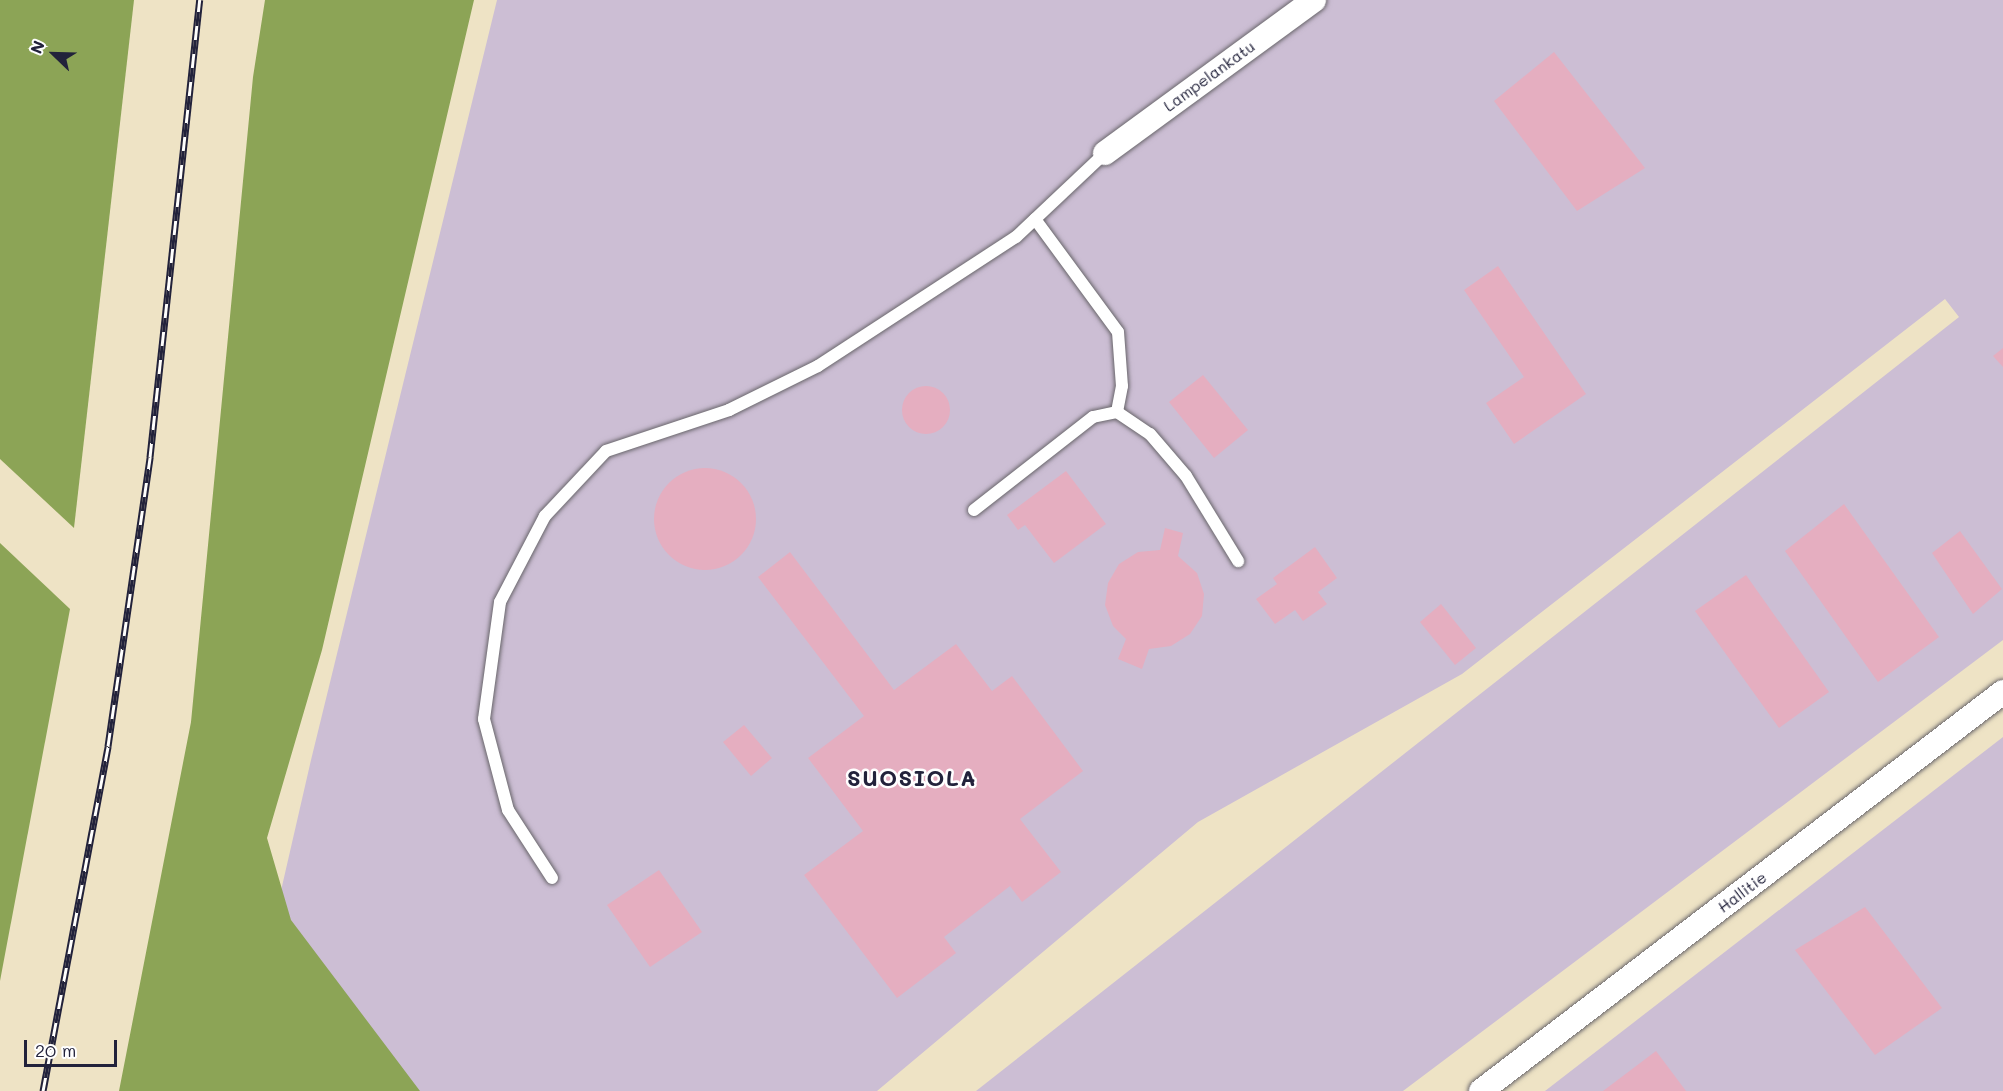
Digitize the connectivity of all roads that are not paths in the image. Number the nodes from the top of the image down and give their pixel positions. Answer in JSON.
{"nodes":[{"id":1,"x":1314,"y":0,"type":"edge"},
{"id":2,"x":1104,"y":153,"type":"joint"},
{"id":3,"x":1035,"y":219,"type":"junction"},
{"id":4,"x":1117,"y":412,"type":"junction"},
{"id":5,"x":974,"y":510,"type":"dead end"},
{"id":6,"x":1238,"y":561,"type":"dead end"},
{"id":7,"x":2003,"y":692,"type":"edge"},
{"id":8,"x":552,"y":878,"type":"dead end"},
{"id":9,"x":1481,"y":1091,"type":"edge"}],
"edges":[{"from":1,"to":2,"type":"street","name":"Lampelankatu"},
{"from":2,"to":3,"type":"lane"},
{"from":3,"to":4,"type":"lane"},
{"from":3,"to":8,"type":"lane"},
{"from":4,"to":5,"type":"lane"},
{"from":4,"to":6,"type":"lane"},
{"from":7,"to":9,"type":"street","name":"Hallitie"}]}
